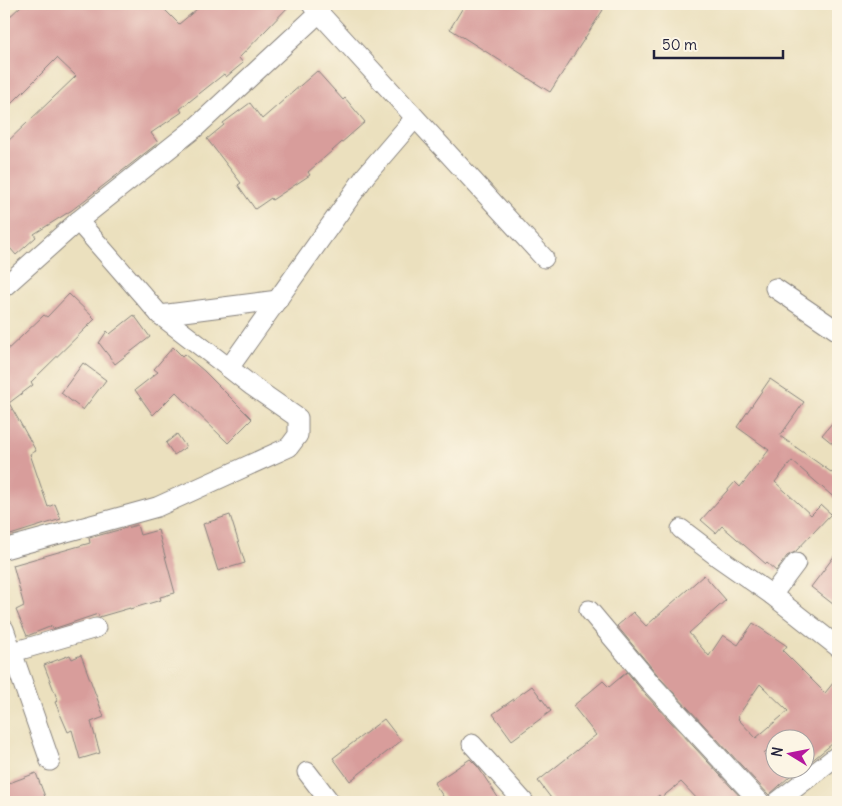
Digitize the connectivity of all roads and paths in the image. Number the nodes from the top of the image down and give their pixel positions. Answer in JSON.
{"nodes":[{"id":1,"x":315,"y":8,"type":"edge"},
{"id":2,"x":415,"y":118,"type":"junction"},
{"id":3,"x":78,"y":221,"type":"junction"},
{"id":4,"x":544,"y":258,"type":"dead end"},
{"id":5,"x":4,"y":287,"type":"edge"},
{"id":6,"x":775,"y":288,"type":"dead end"},
{"id":7,"x":278,"y":300,"type":"junction"},
{"id":8,"x":160,"y":315,"type":"junction"},
{"id":9,"x":838,"y":331,"type":"edge"},
{"id":10,"x":230,"y":368,"type":"junction"},
{"id":11,"x":681,"y":528,"type":"dead end"},
{"id":12,"x":4,"y":549,"type":"edge"},
{"id":13,"x":796,"y":563,"type":"dead end"},
{"id":14,"x":772,"y":595,"type":"junction"},
{"id":15,"x":589,"y":610,"type":"dead end"},
{"id":16,"x":96,"y":628,"type":"dead end"},
{"id":17,"x":4,"y":629,"type":"edge"},
{"id":18,"x":838,"y":647,"type":"edge"},
{"id":19,"x":13,"y":652,"type":"junction"},
{"id":20,"x":472,"y":744,"type":"dead end"},
{"id":21,"x":838,"y":755,"type":"edge"},
{"id":22,"x":50,"y":761,"type":"dead end"},
{"id":23,"x":307,"y":772,"type":"dead end"},
{"id":24,"x":330,"y":802,"type":"edge"},
{"id":25,"x":524,"y":802,"type":"edge"},
{"id":26,"x":760,"y":802,"type":"edge"},
{"id":27,"x":777,"y":802,"type":"edge"}],
"edges":[{"from":1,"to":2,"type":"street"},
{"from":1,"to":3,"type":"street"},
{"from":2,"to":4,"type":"street"},
{"from":2,"to":7,"type":"street"},
{"from":3,"to":5,"type":"street"},
{"from":3,"to":8,"type":"street"},
{"from":6,"to":9,"type":"street"},
{"from":7,"to":8,"type":"street"},
{"from":7,"to":10,"type":"street"},
{"from":8,"to":10,"type":"street"},
{"from":10,"to":12,"type":"street"},
{"from":11,"to":14,"type":"street"},
{"from":13,"to":14,"type":"street"},
{"from":14,"to":18,"type":"street"},
{"from":15,"to":26,"type":"street"},
{"from":16,"to":19,"type":"street"},
{"from":17,"to":19,"type":"street"},
{"from":19,"to":22,"type":"street"},
{"from":20,"to":25,"type":"street"},
{"from":21,"to":27,"type":"street"},
{"from":23,"to":24,"type":"street"}]}
